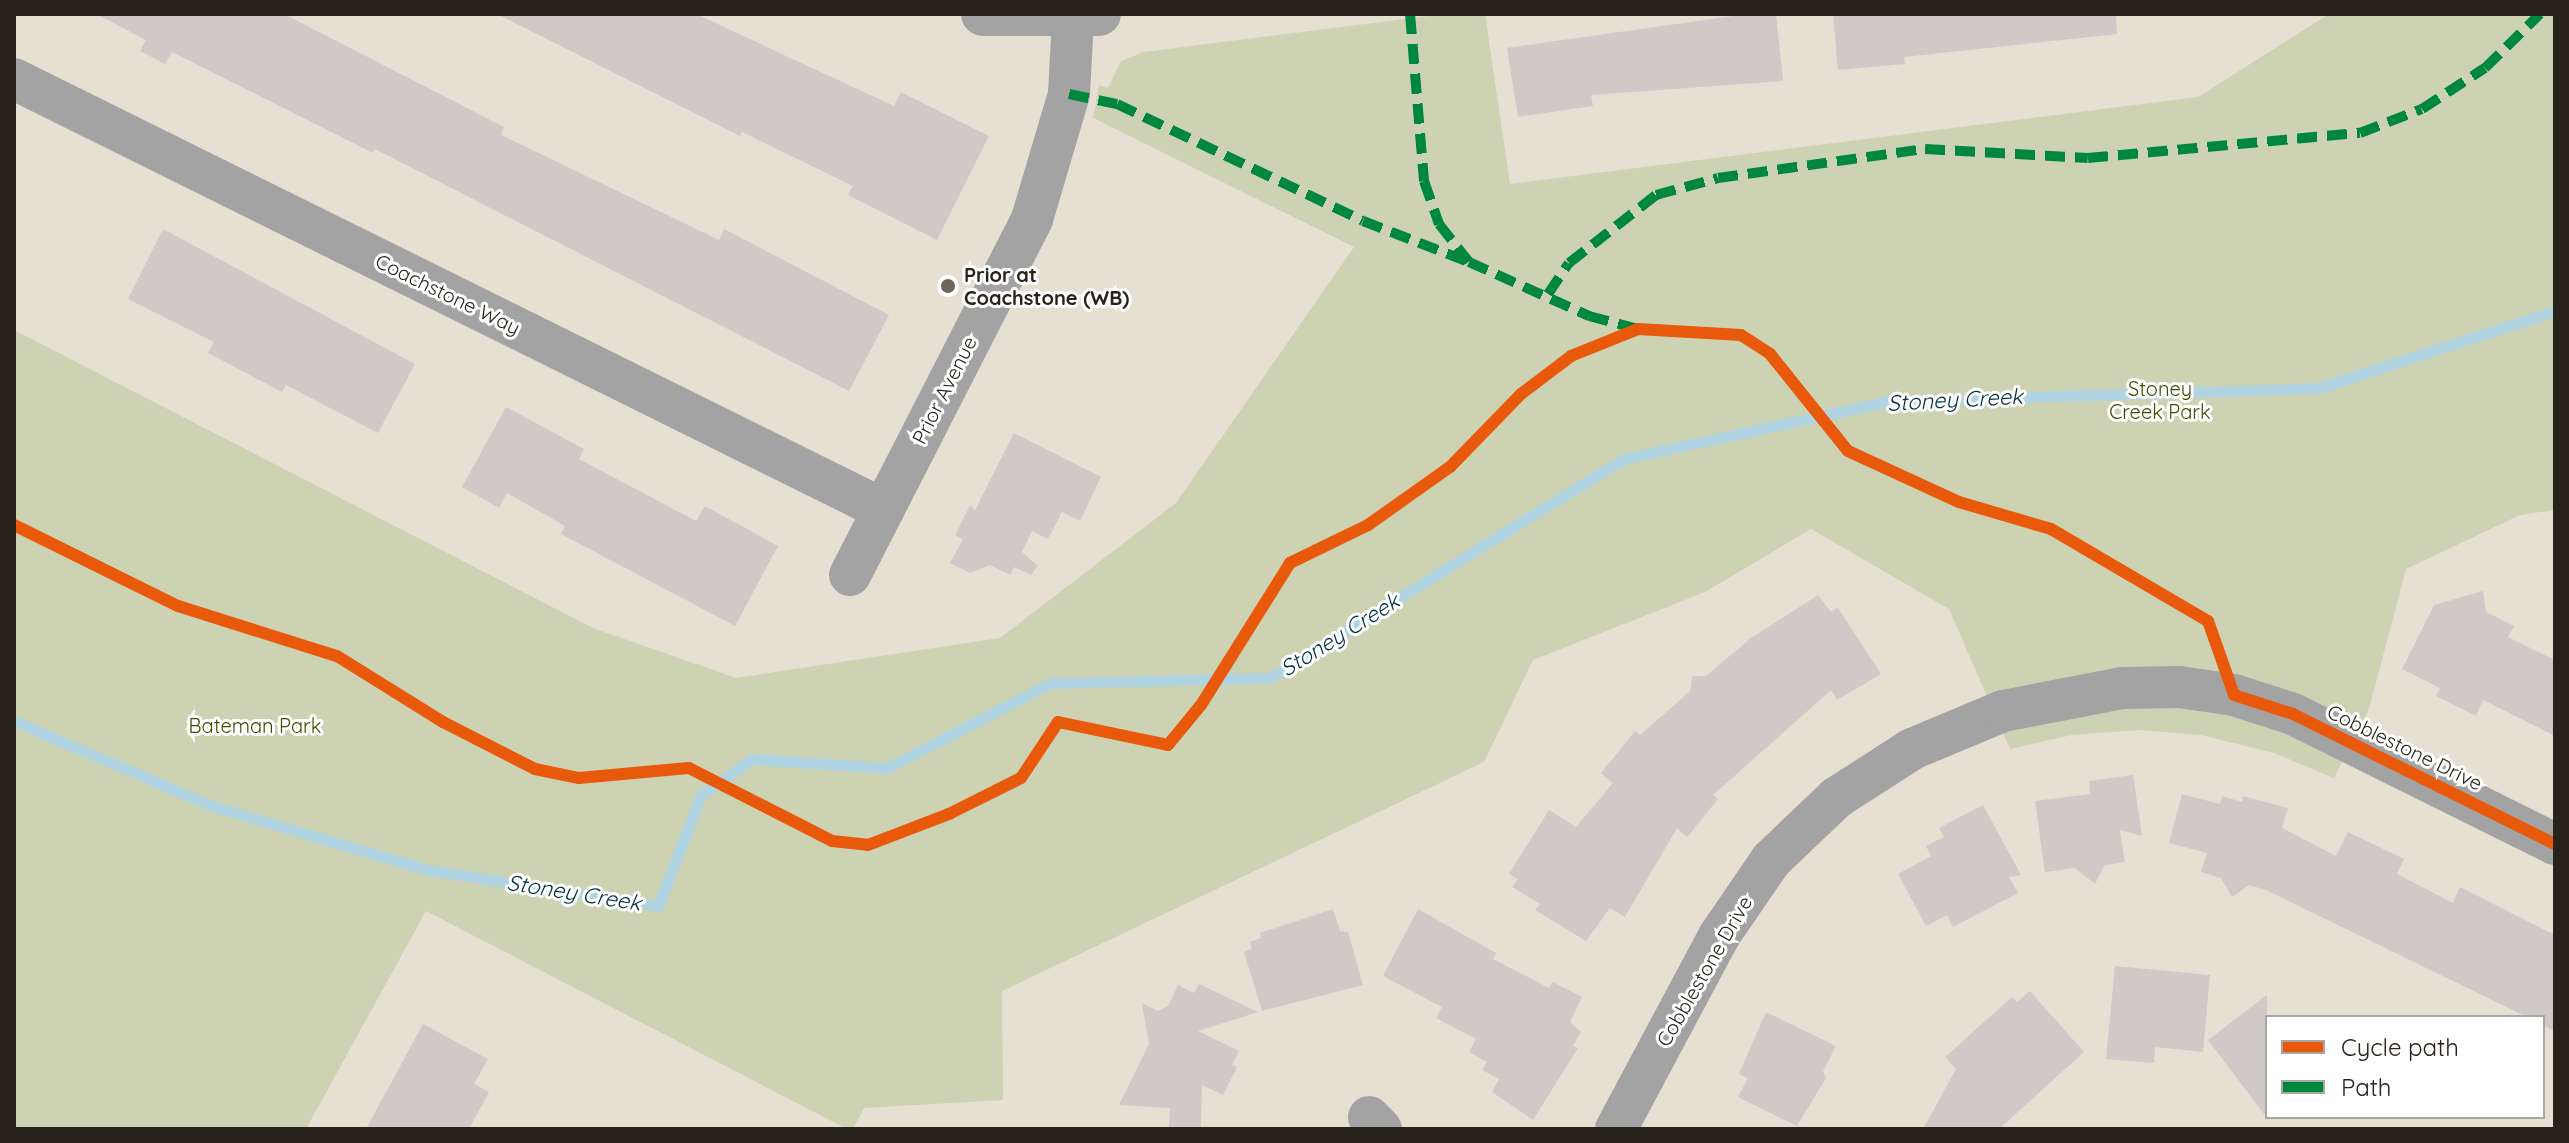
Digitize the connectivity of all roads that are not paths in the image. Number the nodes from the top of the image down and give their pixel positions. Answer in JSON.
{"nodes":[{"id":1,"x":983,"y":14,"type":"edge"},
{"id":2,"x":1086,"y":16,"type":"edge"},
{"id":3,"x":14,"y":79,"type":"edge"},
{"id":4,"x":882,"y":509,"type":"junction"},
{"id":5,"x":850,"y":575,"type":"dead end"},
{"id":6,"x":2555,"y":844,"type":"edge"},
{"id":7,"x":1616,"y":1129,"type":"edge"}],
"edges":[{"from":1,"to":2,"type":"street"},
{"from":2,"to":4,"type":"street","name":"Prior Avenue"},
{"from":3,"to":4,"type":"street","name":"Coachstone Way"},
{"from":4,"to":5,"type":"street","name":"Prior Avenue"},
{"from":6,"to":7,"type":"street","name":"Cobblestone Drive"}]}
